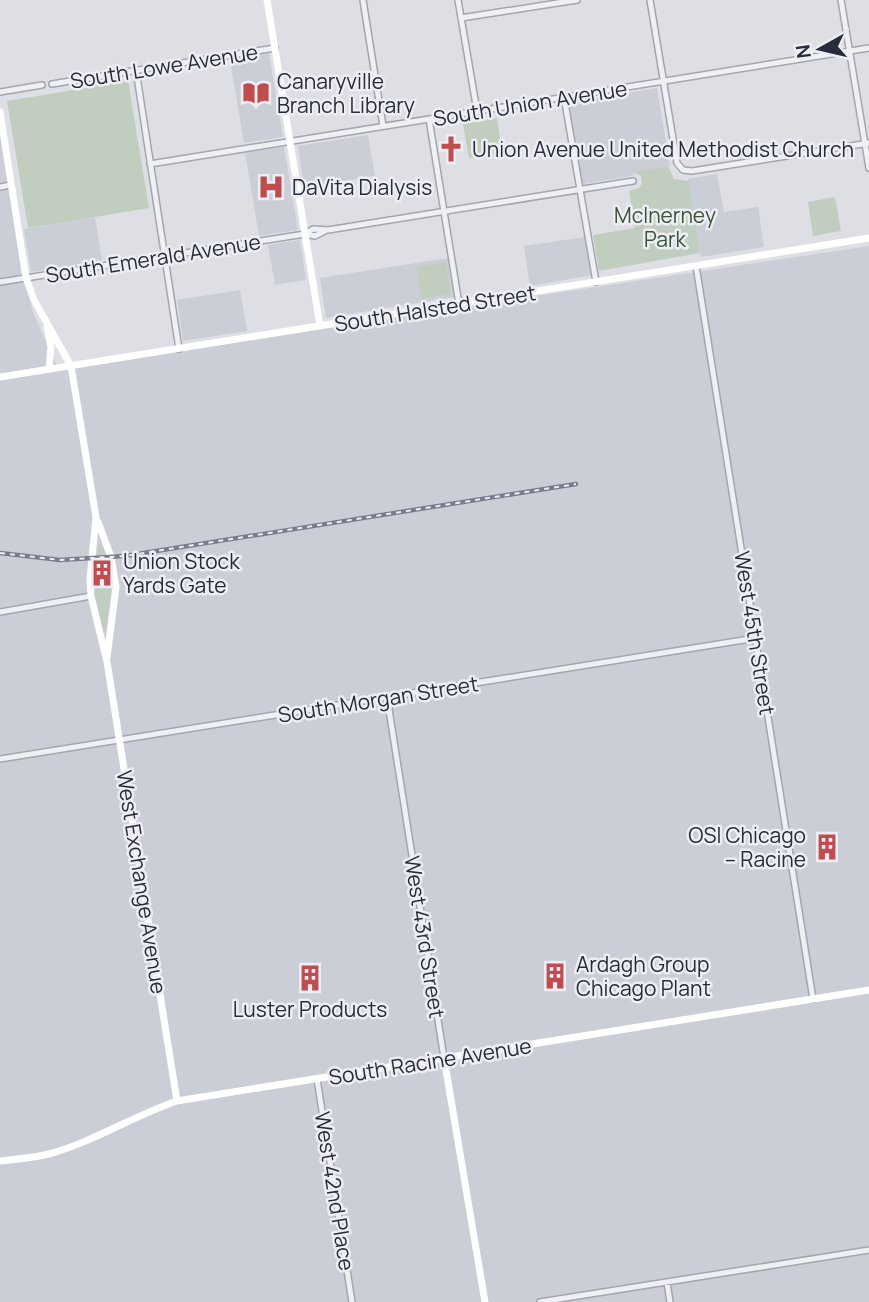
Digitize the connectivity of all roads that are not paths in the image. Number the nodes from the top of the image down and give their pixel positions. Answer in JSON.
{"nodes":[{"id":1,"x":267,"y":0,"type":"edge"},
{"id":2,"x":363,"y":0,"type":"edge"},
{"id":3,"x":458,"y":0,"type":"edge"},
{"id":4,"x":577,"y":0,"type":"edge"},
{"id":5,"x":650,"y":0,"type":"edge"},
{"id":6,"x":841,"y":0,"type":"edge"},
{"id":7,"x":461,"y":18,"type":"junction"},
{"id":8,"x":275,"y":48,"type":"junction"},
{"id":9,"x":869,"y":48,"type":"edge"},
{"id":10,"x":850,"y":51,"type":"junction"},
{"id":11,"x":136,"y":70,"type":"junction"},
{"id":12,"x":663,"y":81,"type":"junction"},
{"id":13,"x":52,"y":84,"type":"dead end"},
{"id":14,"x":43,"y":85,"type":"dead end"},
{"id":15,"x":0,"y":92,"type":"edge"},
{"id":16,"x":564,"y":97,"type":"junction"},
{"id":17,"x":477,"y":111,"type":"junction"},
{"id":18,"x":0,"y":112,"type":"edge"},
{"id":19,"x":429,"y":119,"type":"junction"},
{"id":20,"x":383,"y":126,"type":"junction"},
{"id":21,"x":290,"y":141,"type":"junction"},
{"id":22,"x":867,"y":144,"type":"edge"},
{"id":23,"x":150,"y":164,"type":"junction"},
{"id":24,"x":869,"y":168,"type":"edge"},
{"id":25,"x":634,"y":181,"type":"dead end"},
{"id":26,"x":11,"y":186,"type":"junction"},
{"id":27,"x":0,"y":187,"type":"edge"},
{"id":28,"x":580,"y":190,"type":"junction"},
{"id":29,"x":444,"y":211,"type":"junction"},
{"id":30,"x":305,"y":234,"type":"junction"},
{"id":31,"x":869,"y":238,"type":"edge"},
{"id":32,"x":164,"y":256,"type":"junction"},
{"id":33,"x":696,"y":266,"type":"junction"},
{"id":34,"x":26,"y":278,"type":"junction"},
{"id":35,"x":0,"y":282,"type":"edge"},
{"id":36,"x":596,"y":282,"type":"junction"},
{"id":37,"x":459,"y":304,"type":"junction"},
{"id":38,"x":46,"y":320,"type":"junction"},
{"id":39,"x":320,"y":326,"type":"junction"},
{"id":40,"x":179,"y":349,"type":"junction"},
{"id":41,"x":71,"y":366,"type":"junction"},
{"id":42,"x":49,"y":369,"type":"junction"},
{"id":43,"x":0,"y":377,"type":"edge"},
{"id":44,"x":96,"y":517,"type":"junction"},
{"id":45,"x":92,"y":596,"type":"junction"},
{"id":46,"x":0,"y":612,"type":"edge"},
{"id":47,"x":756,"y":638,"type":"junction"},
{"id":48,"x":107,"y":662,"type":"junction"},
{"id":49,"x":387,"y":697,"type":"junction"},
{"id":50,"x":119,"y":740,"type":"junction"},
{"id":51,"x":0,"y":759,"type":"edge"},
{"id":52,"x":869,"y":990,"type":"edge"},
{"id":53,"x":813,"y":999,"type":"junction"},
{"id":54,"x":444,"y":1058,"type":"junction"},
{"id":55,"x":317,"y":1079,"type":"junction"},
{"id":56,"x":177,"y":1101,"type":"junction"},
{"id":57,"x":0,"y":1161,"type":"edge"},
{"id":58,"x":869,"y":1250,"type":"edge"},
{"id":59,"x":667,"y":1282,"type":"junction"},
{"id":60,"x":352,"y":1302,"type":"edge"},
{"id":61,"x":485,"y":1302,"type":"edge"},
{"id":62,"x":540,"y":1302,"type":"edge"},
{"id":63,"x":670,"y":1302,"type":"edge"}],
"edges":[{"from":1,"to":8,"type":"street"},
{"from":2,"to":20,"type":"street"},
{"from":3,"to":7,"type":"street"},
{"from":4,"to":7,"type":"street"},
{"from":5,"to":12,"type":"street"},
{"from":6,"to":10,"type":"street"},
{"from":7,"to":17,"type":"street"},
{"from":8,"to":11,"type":"street","name":"South Lowe Avenue"},
{"from":8,"to":21,"type":"street"},
{"from":9,"to":10,"type":"street","name":"South Union Avenue"},
{"from":10,"to":12,"type":"street","name":"South Union Avenue"},
{"from":10,"to":22,"type":"street"},
{"from":11,"to":13,"type":"street","name":"South Lowe Avenue"},
{"from":11,"to":23,"type":"street"},
{"from":12,"to":16,"type":"street","name":"South Union Avenue"},
{"from":12,"to":22,"type":"street"},
{"from":14,"to":15,"type":"street","name":"South Lowe Avenue"},
{"from":16,"to":17,"type":"street","name":"South Union Avenue"},
{"from":16,"to":28,"type":"street"},
{"from":17,"to":19,"type":"street","name":"South Union Avenue"},
{"from":18,"to":26,"type":"street","name":"West Exchange Avenue"},
{"from":19,"to":20,"type":"street","name":"South Union Avenue"},
{"from":19,"to":29,"type":"street"},
{"from":20,"to":21,"type":"street","name":"South Union Avenue"},
{"from":21,"to":23,"type":"street","name":"South Union Avenue"},
{"from":21,"to":30,"type":"street"},
{"from":22,"to":24,"type":"street"},
{"from":23,"to":32,"type":"street"},
{"from":25,"to":28,"type":"street","name":"South Emerald Avenue"},
{"from":26,"to":27,"type":"street"},
{"from":26,"to":34,"type":"street","name":"West Exchange Avenue"},
{"from":28,"to":29,"type":"street","name":"South Emerald Avenue"},
{"from":28,"to":36,"type":"street"},
{"from":29,"to":30,"type":"street","name":"South Emerald Avenue"},
{"from":29,"to":37,"type":"street"},
{"from":30,"to":32,"type":"street","name":"South Emerald Avenue"},
{"from":30,"to":39,"type":"street"},
{"from":31,"to":33,"type":"street","name":"South Halsted Street"},
{"from":32,"to":34,"type":"street","name":"South Emerald Avenue"},
{"from":32,"to":40,"type":"street"},
{"from":33,"to":36,"type":"street","name":"South Halsted Street"},
{"from":33,"to":47,"type":"street","name":"West 45th Street"},
{"from":34,"to":35,"type":"street","name":"South Emerald Avenue"},
{"from":34,"to":38,"type":"street","name":"West Exchange Avenue"},
{"from":36,"to":37,"type":"street","name":"South Halsted Street"},
{"from":37,"to":39,"type":"street","name":"South Halsted Street"},
{"from":38,"to":41,"type":"street","name":"West Exchange Avenue"},
{"from":38,"to":42,"type":"street"},
{"from":39,"to":40,"type":"street","name":"South Halsted Street"},
{"from":40,"to":41,"type":"street","name":"South Halsted Street"},
{"from":41,"to":42,"type":"street","name":"South Halsted Street"},
{"from":41,"to":44,"type":"street","name":"West Exchange Avenue"},
{"from":42,"to":43,"type":"street","name":"South Halsted Street"},
{"from":44,"to":45,"type":"street","name":"West Exchange Avenue"},
{"from":44,"to":48,"type":"street","name":"West Exchange Avenue"},
{"from":45,"to":46,"type":"street"},
{"from":45,"to":48,"type":"street","name":"West Exchange Avenue"},
{"from":47,"to":49,"type":"street","name":"South Morgan Street"},
{"from":47,"to":53,"type":"street","name":"West 45th Street"},
{"from":48,"to":50,"type":"street","name":"West Exchange Avenue"},
{"from":49,"to":50,"type":"street","name":"South Morgan Street"},
{"from":49,"to":54,"type":"street","name":"West 43rd Street"},
{"from":50,"to":51,"type":"street","name":"South Morgan Street"},
{"from":50,"to":56,"type":"street","name":"West Exchange Avenue"},
{"from":52,"to":53,"type":"street","name":"South Racine Avenue"},
{"from":53,"to":54,"type":"street","name":"South Racine Avenue"},
{"from":54,"to":55,"type":"street","name":"South Racine Avenue"},
{"from":54,"to":61,"type":"street","name":"West 43rd Street"},
{"from":55,"to":56,"type":"street","name":"South Racine Avenue"},
{"from":55,"to":60,"type":"street","name":"West 42nd Place"},
{"from":56,"to":57,"type":"street","name":"South Racine Avenue"},
{"from":58,"to":59,"type":"street"},
{"from":59,"to":62,"type":"street"},
{"from":59,"to":63,"type":"street"}]}
